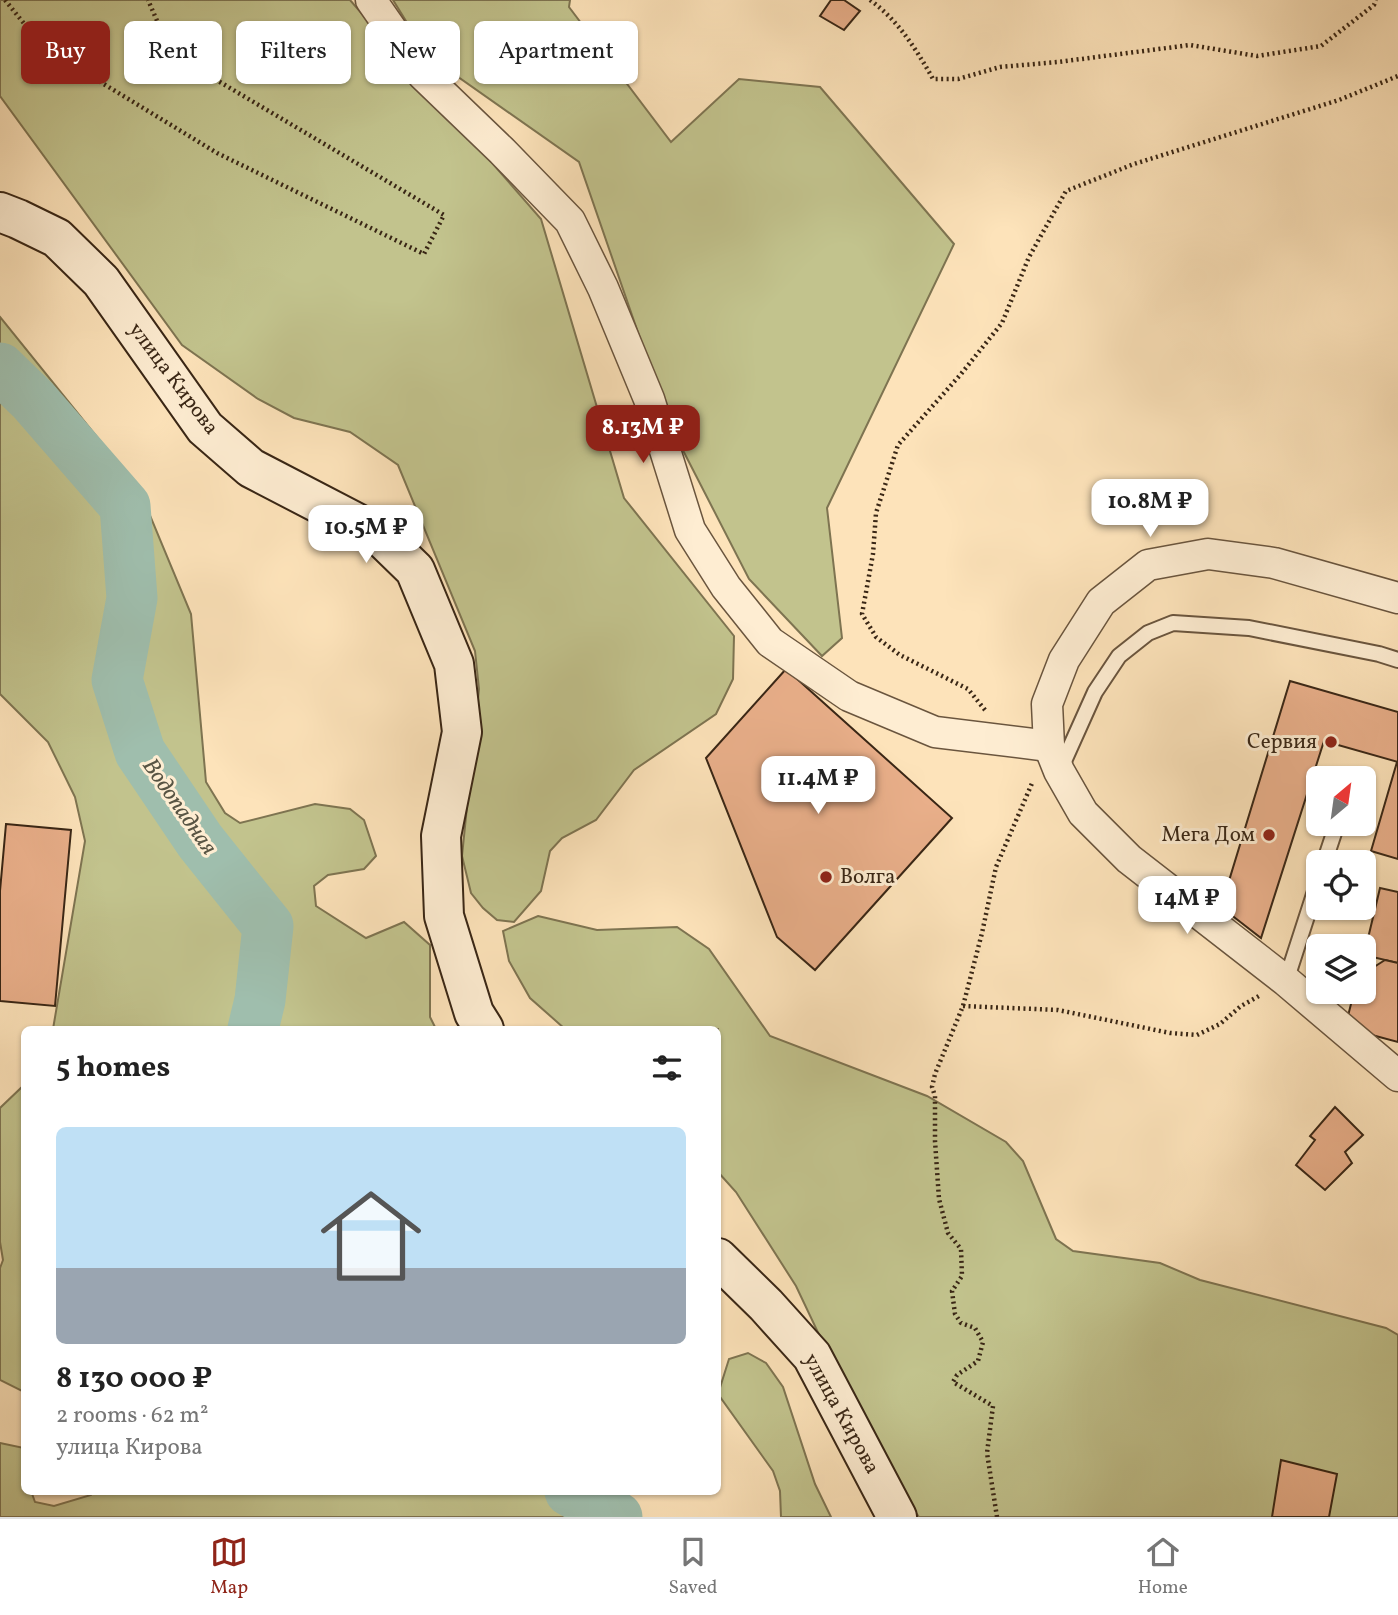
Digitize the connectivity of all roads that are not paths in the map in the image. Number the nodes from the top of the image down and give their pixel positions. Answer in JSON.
{"nodes":[{"id":1,"x":371,"y":0,"type":"edge"},
{"id":2,"x":0,"y":213,"type":"edge"},
{"id":3,"x":1398,"y":598,"type":"edge"},
{"id":4,"x":1398,"y":660,"type":"edge"},
{"id":5,"x":1054,"y":758,"type":"junction"},
{"id":6,"x":1306,"y":919,"type":"edge"},
{"id":7,"x":1286,"y":981,"type":"junction"},
{"id":8,"x":482,"y":1026,"type":"edge"},
{"id":9,"x":1398,"y":1076,"type":"edge"},
{"id":10,"x":721,"y":1261,"type":"edge"},
{"id":11,"x":897,"y":1517,"type":"edge"}],
"edges":[{"from":1,"to":5,"type":"street"},
{"from":2,"to":8,"type":"street","name":"улица Кирова"},
{"from":3,"to":5,"type":"street"},
{"from":4,"to":5,"type":"lane"},
{"from":5,"to":7,"type":"street"},
{"from":6,"to":7,"type":"lane"},
{"from":7,"to":9,"type":"street"},
{"from":10,"to":11,"type":"street","name":"улица Кирова"}]}
